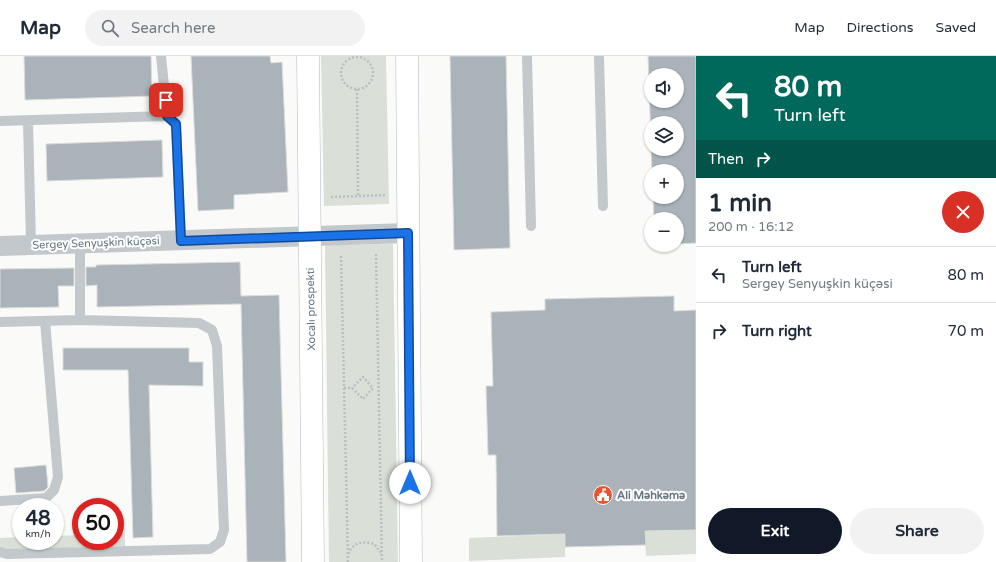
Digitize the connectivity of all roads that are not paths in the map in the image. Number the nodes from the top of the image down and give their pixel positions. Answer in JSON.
{"nodes":[{"id":1,"x":161,"y":56,"type":"edge"},
{"id":2,"x":308,"y":56,"type":"edge"},
{"id":3,"x":407,"y":56,"type":"edge"},
{"id":4,"x":527,"y":56,"type":"edge"},
{"id":5,"x":599,"y":56,"type":"edge"},
{"id":6,"x":167,"y":116,"type":"junction"},
{"id":7,"x":0,"y":121,"type":"edge"},
{"id":8,"x":28,"y":121,"type":"junction"},
{"id":9,"x":603,"y":206,"type":"dead end"},
{"id":10,"x":530,"y":226,"type":"dead end"},
{"id":11,"x":408,"y":233,"type":"junction"},
{"id":12,"x":310,"y":237,"type":"junction"},
{"id":13,"x":181,"y":241,"type":"junction"},
{"id":14,"x":80,"y":244,"type":"junction"},
{"id":15,"x":31,"y":245,"type":"junction"},
{"id":16,"x":0,"y":246,"type":"edge"},
{"id":17,"x":80,"y":320,"type":"junction"},
{"id":18,"x":45,"y":321,"type":"junction"},
{"id":19,"x":0,"y":322,"type":"edge"},
{"id":20,"x":0,"y":501,"type":"edge"},
{"id":21,"x":0,"y":552,"type":"edge"},
{"id":22,"x":313,"y":562,"type":"edge"},
{"id":23,"x":411,"y":562,"type":"edge"}],
"edges":[{"from":1,"to":6,"type":"lane"},
{"from":2,"to":12,"type":"main road","name":"Xocalı prospekti"},
{"from":3,"to":11,"type":"main road"},
{"from":4,"to":10,"type":"lane"},
{"from":5,"to":9,"type":"lane"},
{"from":6,"to":8,"type":"lane"},
{"from":6,"to":13,"type":"lane"},
{"from":7,"to":8,"type":"lane"},
{"from":8,"to":15,"type":"lane"},
{"from":11,"to":12,"type":"street","name":"Sergey Senyuşkin küçəsi"},
{"from":11,"to":23,"type":"main road"},
{"from":12,"to":13,"type":"street","name":"Sergey Senyuşkin küçəsi"},
{"from":12,"to":22,"type":"main road","name":"Xocalı prospekti"},
{"from":13,"to":14,"type":"street","name":"Sergey Senyuşkin küçəsi"},
{"from":14,"to":15,"type":"street","name":"Sergey Senyuşkin küçəsi"},
{"from":14,"to":17,"type":"lane"},
{"from":15,"to":16,"type":"street","name":"Sergey Senyuşkin küçəsi"},
{"from":17,"to":18,"type":"lane"},
{"from":17,"to":21,"type":"lane"},
{"from":18,"to":19,"type":"lane"},
{"from":18,"to":20,"type":"lane"}]}
